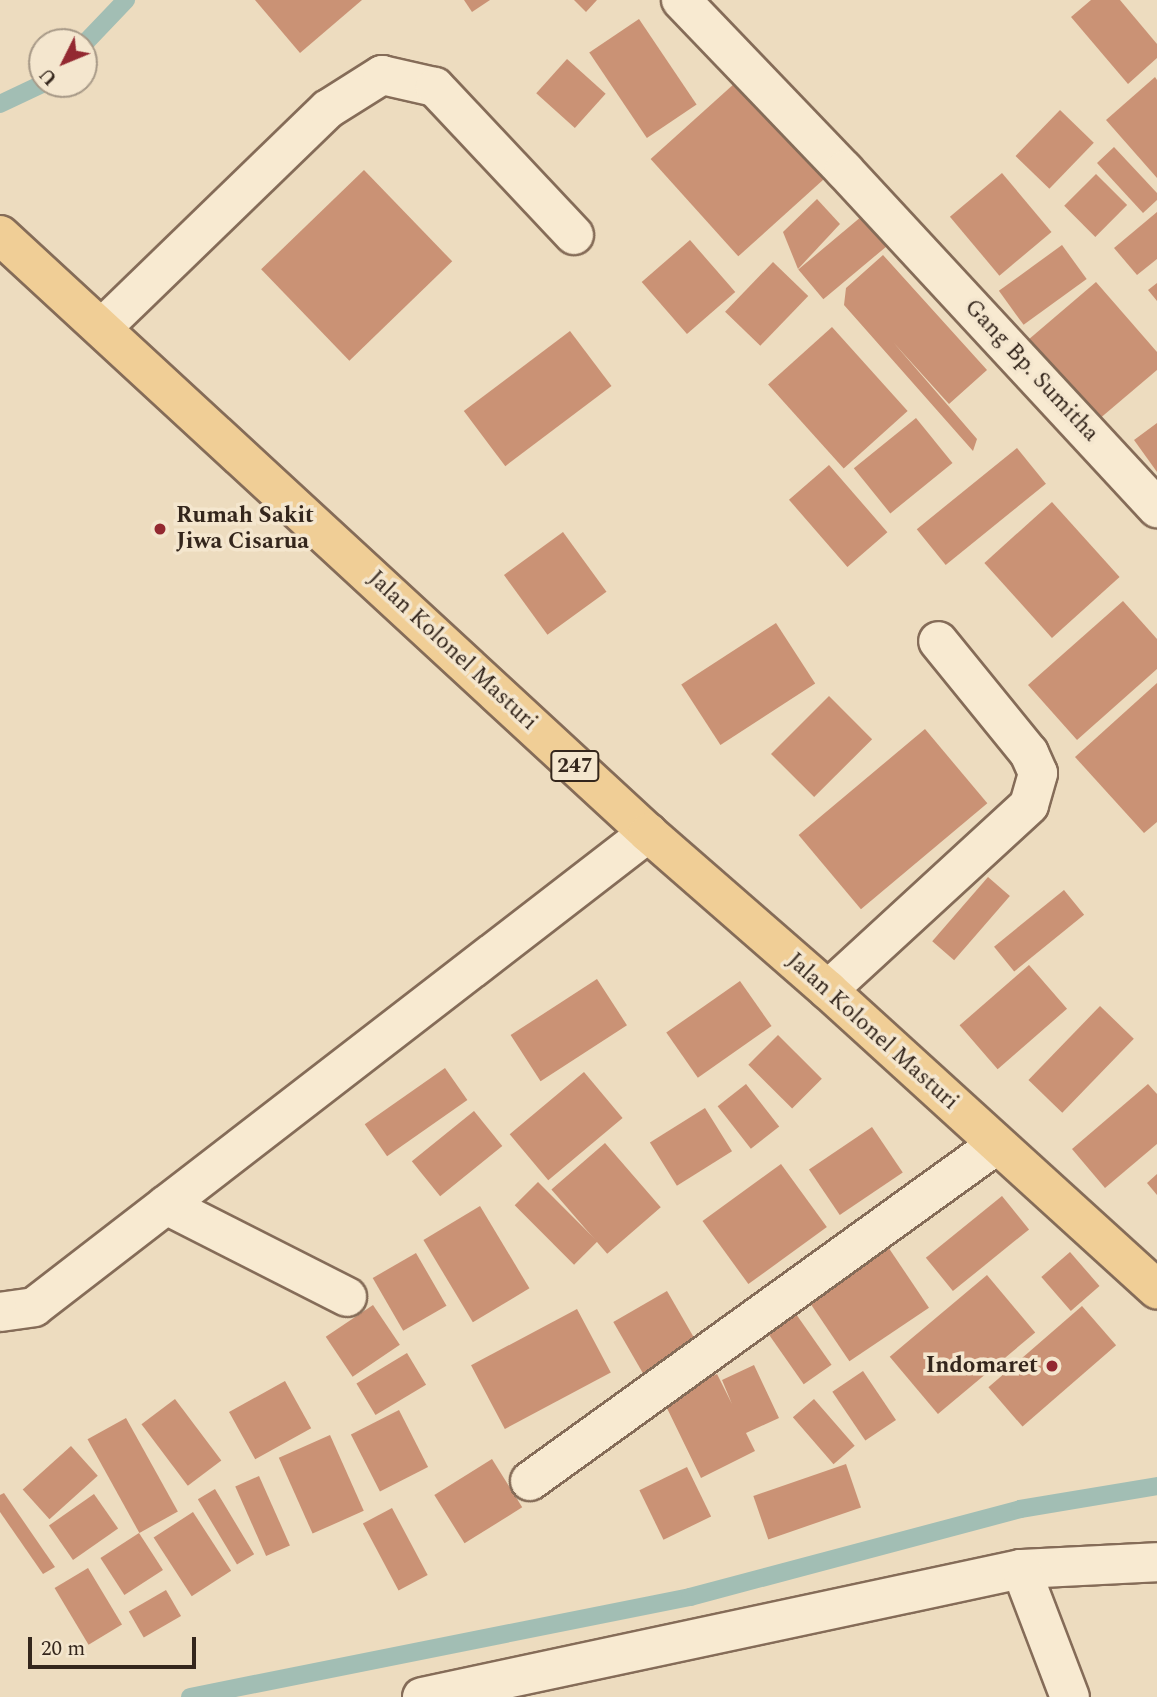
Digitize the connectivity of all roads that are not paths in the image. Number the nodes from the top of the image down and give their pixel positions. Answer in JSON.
{"nodes":[{"id":1,"x":681,"y":0,"type":"edge"},
{"id":2,"x":0,"y":235,"type":"edge"},
{"id":3,"x":574,"y":235,"type":"dead end"},
{"id":4,"x":103,"y":327,"type":"junction"},
{"id":5,"x":1157,"y":508,"type":"edge"},
{"id":6,"x":938,"y":641,"type":"dead end"},
{"id":7,"x":648,"y":833,"type":"junction"},
{"id":8,"x":828,"y":990,"type":"junction"},
{"id":9,"x":996,"y":1145,"type":"junction"},
{"id":10,"x":166,"y":1205,"type":"junction"},
{"id":11,"x":1157,"y":1290,"type":"edge"},
{"id":12,"x":347,"y":1297,"type":"dead end"},
{"id":13,"x":0,"y":1312,"type":"edge"},
{"id":14,"x":530,"y":1481,"type":"dead end"},
{"id":15,"x":1157,"y":1562,"type":"edge"},
{"id":16,"x":1021,"y":1569,"type":"junction"},
{"id":17,"x":422,"y":1697,"type":"edge"},
{"id":18,"x":1070,"y":1697,"type":"edge"}],
"edges":[{"from":1,"to":5,"type":"street","name":"Gang Bp. Sumitha"},
{"from":2,"to":4,"type":"main road","name":"Jalan Kolonel Masturi","number":"247"},
{"from":3,"to":4,"type":"street"},
{"from":4,"to":7,"type":"main road","name":"Jalan Kolonel Masturi","number":"247"},
{"from":6,"to":8,"type":"street"},
{"from":7,"to":8,"type":"main road","name":"Jalan Kolonel Masturi","number":"247"},
{"from":7,"to":10,"type":"street"},
{"from":8,"to":9,"type":"main road","name":"Jalan Kolonel Masturi","number":"247"},
{"from":9,"to":11,"type":"main road","name":"Jalan Kolonel Masturi","number":"247"},
{"from":9,"to":14,"type":"street"},
{"from":10,"to":12,"type":"street"},
{"from":10,"to":13,"type":"street"},
{"from":15,"to":16,"type":"street"},
{"from":16,"to":17,"type":"street"},
{"from":16,"to":18,"type":"street"}]}
